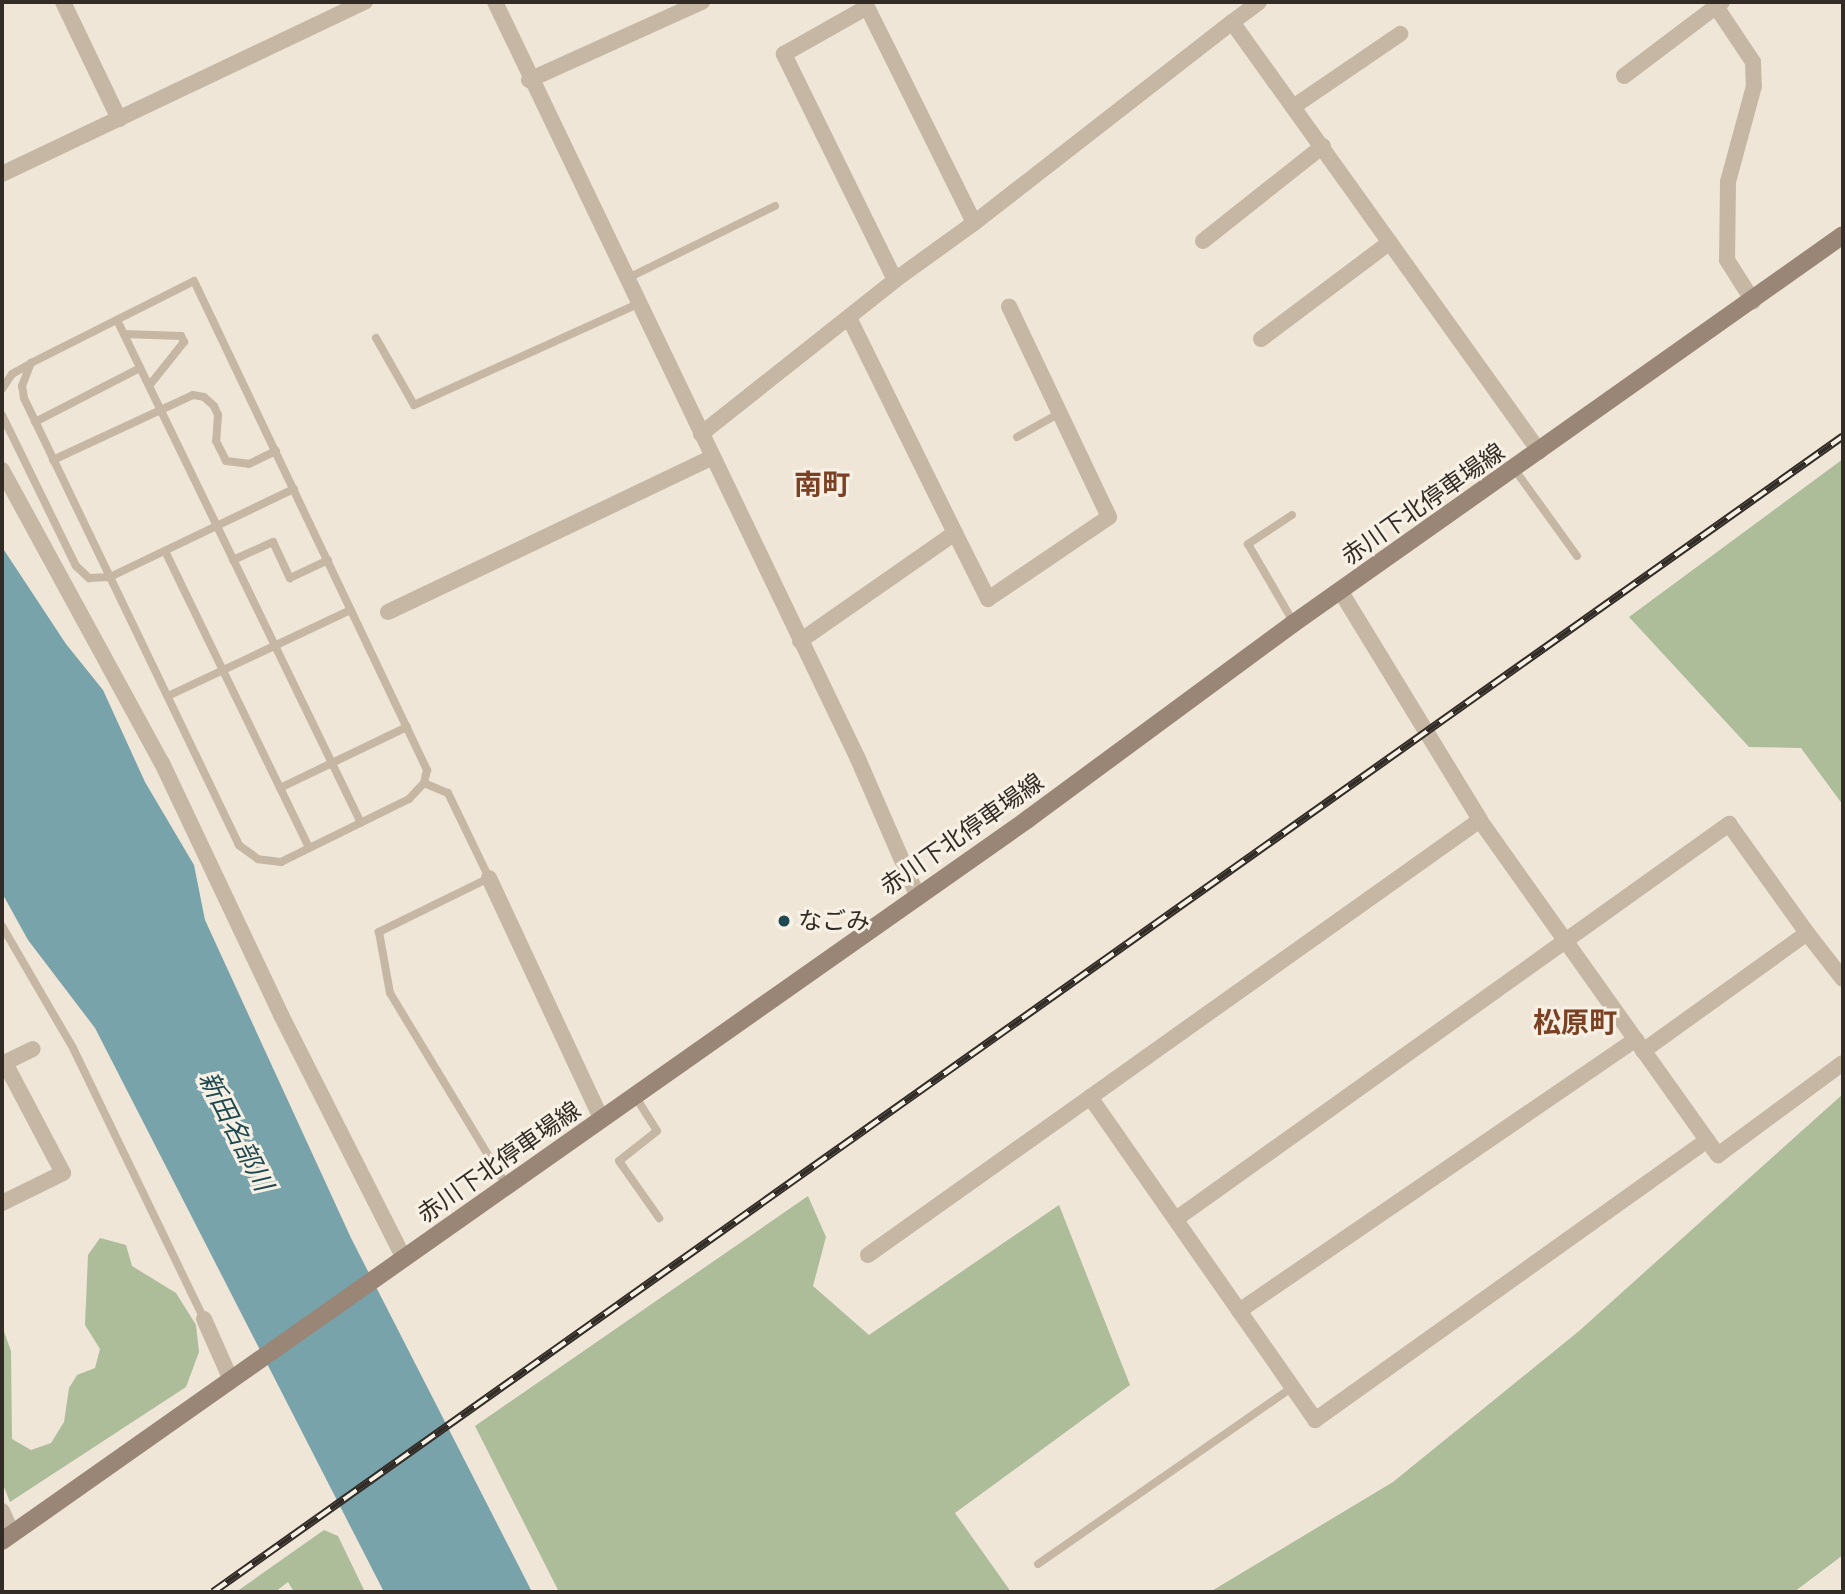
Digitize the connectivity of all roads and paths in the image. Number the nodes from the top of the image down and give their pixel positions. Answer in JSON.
{"nodes":[{"id":1,"x":63,"y":2,"type":"edge"},
{"id":2,"x":365,"y":2,"type":"edge"},
{"id":3,"x":495,"y":2,"type":"edge"},
{"id":4,"x":702,"y":2,"type":"edge"},
{"id":5,"x":1259,"y":2,"type":"edge"},
{"id":6,"x":1717,"y":3,"type":"edge"},
{"id":7,"x":1232,"y":22,"type":"junction"},
{"id":8,"x":1400,"y":34,"type":"dead end"},
{"id":9,"x":1623,"y":76,"type":"dead end"},
{"id":10,"x":529,"y":80,"type":"junction"},
{"id":11,"x":1293,"y":107,"type":"junction"},
{"id":12,"x":119,"y":120,"type":"junction"},
{"id":13,"x":1323,"y":146,"type":"junction"},
{"id":14,"x":2,"y":174,"type":"edge"},
{"id":15,"x":775,"y":206,"type":"dead end"},
{"id":16,"x":974,"y":223,"type":"junction"},
{"id":17,"x":1843,"y":235,"type":"edge"},
{"id":18,"x":1203,"y":241,"type":"dead end"},
{"id":19,"x":1390,"y":242,"type":"junction"},
{"id":20,"x":626,"y":279,"type":"junction"},
{"id":21,"x":895,"y":280,"type":"junction"},
{"id":22,"x":1753,"y":301,"type":"junction"},
{"id":23,"x":638,"y":304,"type":"junction"},
{"id":24,"x":1009,"y":306,"type":"dead end"},
{"id":25,"x":849,"y":318,"type":"junction"},
{"id":26,"x":117,"y":320,"type":"junction"},
{"id":27,"x":124,"y":334,"type":"junction"},
{"id":28,"x":376,"y":338,"type":"dead end"},
{"id":29,"x":1261,"y":339,"type":"dead end"},
{"id":30,"x":31,"y":363,"type":"junction"},
{"id":31,"x":140,"y":368,"type":"junction"},
{"id":32,"x":149,"y":386,"type":"junction"},
{"id":33,"x":2,"y":389,"type":"edge"},
{"id":34,"x":160,"y":408,"type":"junction"},
{"id":35,"x":1062,"y":412,"type":"junction"},
{"id":36,"x":2,"y":415,"type":"edge"},
{"id":37,"x":35,"y":422,"type":"junction"},
{"id":38,"x":701,"y":433,"type":"junction"},
{"id":39,"x":1017,"y":437,"type":"dead end"},
{"id":40,"x":276,"y":451,"type":"junction"},
{"id":41,"x":1539,"y":451,"type":"junction"},
{"id":42,"x":713,"y":457,"type":"junction"},
{"id":43,"x":53,"y":460,"type":"junction"},
{"id":44,"x":2,"y":470,"type":"edge"},
{"id":45,"x":1515,"y":470,"type":"junction"},
{"id":46,"x":294,"y":489,"type":"junction"},
{"id":47,"x":1292,"y":515,"type":"dead end"},
{"id":48,"x":217,"y":526,"type":"junction"},
{"id":49,"x":955,"y":533,"type":"junction"},
{"id":50,"x":165,"y":551,"type":"junction"},
{"id":51,"x":1577,"y":556,"type":"dead end"},
{"id":52,"x":233,"y":560,"type":"junction"},
{"id":53,"x":328,"y":561,"type":"junction"},
{"id":54,"x":110,"y":578,"type":"junction"},
{"id":55,"x":1340,"y":592,"type":"junction"},
{"id":56,"x":351,"y":610,"type":"junction"},
{"id":57,"x":388,"y":612,"type":"dead end"},
{"id":58,"x":1294,"y":623,"type":"junction"},
{"id":59,"x":800,"y":641,"type":"junction"},
{"id":60,"x":275,"y":646,"type":"junction"},
{"id":61,"x":223,"y":670,"type":"junction"},
{"id":62,"x":167,"y":696,"type":"junction"},
{"id":63,"x":407,"y":727,"type":"junction"},
{"id":64,"x":331,"y":763,"type":"junction"},
{"id":65,"x":424,"y":783,"type":"junction"},
{"id":66,"x":279,"y":788,"type":"junction"},
{"id":67,"x":1480,"y":820,"type":"junction"},
{"id":68,"x":360,"y":823,"type":"junction"},
{"id":69,"x":309,"y":848,"type":"junction"},
{"id":70,"x":489,"y":878,"type":"junction"},
{"id":71,"x":917,"y":895,"type":"junction"},
{"id":72,"x":2,"y":926,"type":"edge"},
{"id":73,"x":1807,"y":933,"type":"junction"},
{"id":74,"x":1566,"y":941,"type":"junction"},
{"id":75,"x":1843,"y":979,"type":"edge"},
{"id":76,"x":1639,"y":1045,"type":"junction"},
{"id":77,"x":33,"y":1049,"type":"dead end"},
{"id":78,"x":3,"y":1063,"type":"edge"},
{"id":79,"x":1843,"y":1063,"type":"edge"},
{"id":80,"x":635,"y":1097,"type":"junction"},
{"id":81,"x":1090,"y":1097,"type":"junction"},
{"id":82,"x":602,"y":1120,"type":"junction"},
{"id":83,"x":1707,"y":1140,"type":"junction"},
{"id":84,"x":507,"y":1186,"type":"junction"},
{"id":85,"x":2,"y":1203,"type":"edge"},
{"id":86,"x":659,"y":1218,"type":"dead end"},
{"id":87,"x":1176,"y":1220,"type":"junction"},
{"id":88,"x":868,"y":1255,"type":"dead end"},
{"id":89,"x":400,"y":1261,"type":"junction"},
{"id":90,"x":1239,"y":1311,"type":"junction"},
{"id":91,"x":204,"y":1319,"type":"joint"},
{"id":92,"x":232,"y":1380,"type":"junction"},
{"id":93,"x":1293,"y":1387,"type":"junction"},
{"id":94,"x":2,"y":1511,"type":"edge"},
{"id":95,"x":7,"y":1537,"type":"edge"},
{"id":96,"x":1038,"y":1564,"type":"dead end"}],
"edges":[{"from":1,"to":12,"type":"street"},
{"from":2,"to":12,"type":"street"},
{"from":3,"to":10,"type":"street"},
{"from":4,"to":10,"type":"street"},
{"from":5,"to":7,"type":"street"},
{"from":6,"to":9,"type":"street"},
{"from":6,"to":22,"type":"street"},
{"from":7,"to":11,"type":"street"},
{"from":7,"to":16,"type":"street"},
{"from":8,"to":11,"type":"street"},
{"from":10,"to":20,"type":"street"},
{"from":11,"to":13,"type":"street"},
{"from":12,"to":14,"type":"street"},
{"from":13,"to":18,"type":"street"},
{"from":13,"to":19,"type":"street"},
{"from":15,"to":20,"type":"lane"},
{"from":16,"to":21,"type":"street"},
{"from":16,"to":21,"type":"street"},
{"from":17,"to":22,"type":"main road","name":"赤川下北停車場線"},
{"from":19,"to":29,"type":"street"},
{"from":19,"to":41,"type":"street"},
{"from":20,"to":23,"type":"street"},
{"from":21,"to":25,"type":"street"},
{"from":22,"to":41,"type":"main road","name":"赤川下北停車場線"},
{"from":23,"to":28,"type":"lane"},
{"from":23,"to":38,"type":"street"},
{"from":24,"to":35,"type":"street"},
{"from":25,"to":38,"type":"street"},
{"from":25,"to":49,"type":"street"},
{"from":26,"to":27,"type":"lane"},
{"from":26,"to":30,"type":"lane"},
{"from":26,"to":40,"type":"lane"},
{"from":27,"to":31,"type":"lane"},
{"from":27,"to":32,"type":"lane"},
{"from":30,"to":33,"type":"lane"},
{"from":30,"to":37,"type":"lane"},
{"from":31,"to":32,"type":"lane"},
{"from":31,"to":37,"type":"lane"},
{"from":32,"to":34,"type":"lane"},
{"from":34,"to":40,"type":"lane"},
{"from":34,"to":43,"type":"lane"},
{"from":34,"to":48,"type":"lane"},
{"from":35,"to":39,"type":"lane"},
{"from":35,"to":49,"type":"street"},
{"from":36,"to":54,"type":"lane"},
{"from":37,"to":43,"type":"lane"},
{"from":38,"to":42,"type":"street"},
{"from":40,"to":46,"type":"lane"},
{"from":41,"to":45,"type":"main road","name":"赤川下北停車場線"},
{"from":42,"to":57,"type":"street"},
{"from":42,"to":59,"type":"street"},
{"from":43,"to":54,"type":"lane"},
{"from":44,"to":89,"type":"street"},
{"from":45,"to":51,"type":"lane"},
{"from":45,"to":55,"type":"main road","name":"赤川下北停車場線"},
{"from":46,"to":48,"type":"lane"},
{"from":46,"to":53,"type":"lane"},
{"from":47,"to":58,"type":"lane"},
{"from":48,"to":50,"type":"lane"},
{"from":48,"to":52,"type":"lane"},
{"from":49,"to":59,"type":"street"},
{"from":50,"to":54,"type":"lane"},
{"from":50,"to":61,"type":"lane"},
{"from":52,"to":53,"type":"lane"},
{"from":52,"to":60,"type":"lane"},
{"from":53,"to":56,"type":"lane"},
{"from":54,"to":62,"type":"lane"},
{"from":55,"to":58,"type":"main road","name":"赤川下北停車場線"},
{"from":55,"to":67,"type":"street"},
{"from":56,"to":60,"type":"lane"},
{"from":56,"to":63,"type":"lane"},
{"from":58,"to":71,"type":"main road","name":"赤川下北停車場線"},
{"from":59,"to":71,"type":"street"},
{"from":60,"to":61,"type":"lane"},
{"from":60,"to":64,"type":"lane"},
{"from":61,"to":62,"type":"lane"},
{"from":61,"to":66,"type":"lane"},
{"from":62,"to":69,"type":"lane"},
{"from":63,"to":64,"type":"lane"},
{"from":63,"to":65,"type":"lane"},
{"from":64,"to":66,"type":"lane"},
{"from":64,"to":68,"type":"lane"},
{"from":65,"to":68,"type":"lane"},
{"from":65,"to":70,"type":"lane"},
{"from":66,"to":69,"type":"lane"},
{"from":67,"to":74,"type":"street"},
{"from":67,"to":81,"type":"street"},
{"from":68,"to":69,"type":"lane"},
{"from":70,"to":82,"type":"street"},
{"from":70,"to":84,"type":"lane"},
{"from":71,"to":80,"type":"main road","name":"赤川下北停車場線"},
{"from":72,"to":91,"type":"lane"},
{"from":73,"to":74,"type":"street"},
{"from":73,"to":75,"type":"street"},
{"from":73,"to":76,"type":"street"},
{"from":74,"to":76,"type":"street"},
{"from":74,"to":87,"type":"street"},
{"from":76,"to":83,"type":"street"},
{"from":76,"to":90,"type":"street"},
{"from":77,"to":78,"type":"street"},
{"from":78,"to":85,"type":"street"},
{"from":79,"to":83,"type":"street"},
{"from":80,"to":82,"type":"main road","name":"赤川下北停車場線"},
{"from":80,"to":86,"type":"lane"},
{"from":81,"to":87,"type":"street"},
{"from":81,"to":88,"type":"street"},
{"from":82,"to":84,"type":"main road","name":"赤川下北停車場線"},
{"from":83,"to":93,"type":"street"},
{"from":84,"to":89,"type":"main road","name":"赤川下北停車場線"},
{"from":87,"to":90,"type":"street"},
{"from":89,"to":92,"type":"main road","name":"赤川下北停車場線"},
{"from":90,"to":93,"type":"street"},
{"from":91,"to":92,"type":"street"},
{"from":92,"to":95,"type":"main road","name":"赤川下北停車場線"},
{"from":93,"to":96,"type":"lane"},
{"from":94,"to":95,"type":"street"}]}
